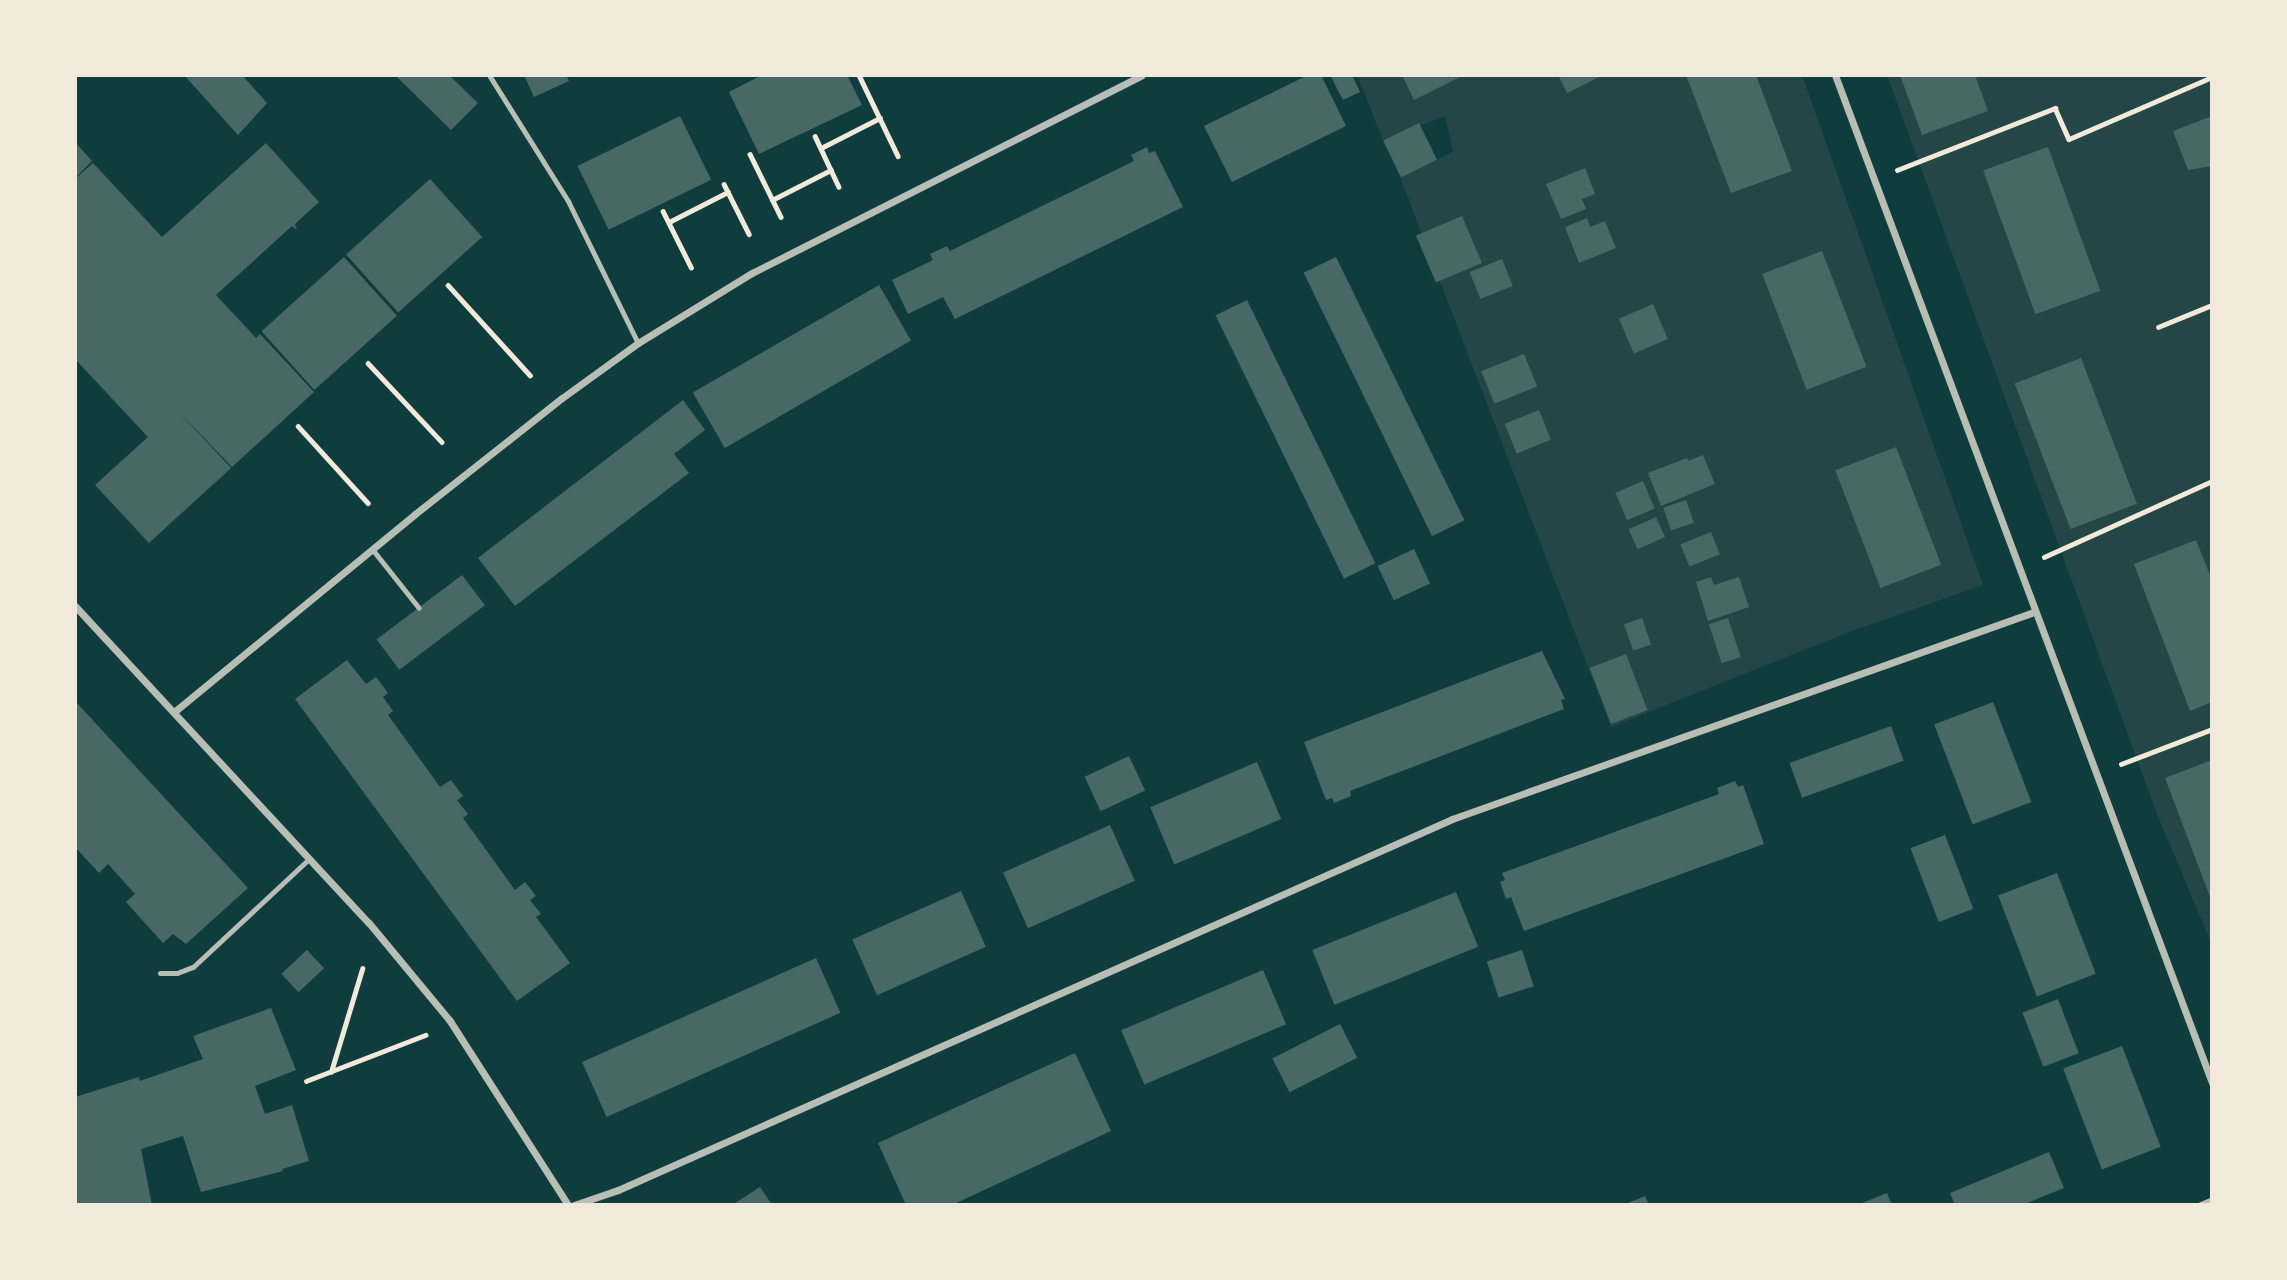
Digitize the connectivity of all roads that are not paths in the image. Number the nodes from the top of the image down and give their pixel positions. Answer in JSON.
{"nodes":[{"id":1,"x":489,"y":75,"type":"edge"},
{"id":2,"x":1142,"y":75,"type":"edge"},
{"id":3,"x":1835,"y":75,"type":"edge"},
{"id":4,"x":638,"y":343,"type":"junction"},
{"id":5,"x":372,"y":549,"type":"junction"},
{"id":6,"x":75,"y":606,"type":"edge"},
{"id":7,"x":419,"y":608,"type":"dead end"},
{"id":8,"x":2034,"y":612,"type":"junction"},
{"id":9,"x":174,"y":712,"type":"junction"},
{"id":10,"x":309,"y":859,"type":"junction"},
{"id":11,"x":160,"y":973,"type":"dead end"},
{"id":12,"x":2212,"y":1083,"type":"edge"},
{"id":13,"x":2212,"y":1200,"type":"edge"},
{"id":14,"x":568,"y":1205,"type":"edge"},
{"id":15,"x":574,"y":1205,"type":"edge"},
{"id":16,"x":2201,"y":1205,"type":"edge"}],
"edges":[{"from":1,"to":4,"type":"lane"},
{"from":2,"to":4,"type":"street"},
{"from":3,"to":8,"type":"street"},
{"from":4,"to":5,"type":"street"},
{"from":5,"to":7,"type":"lane"},
{"from":5,"to":9,"type":"street"},
{"from":6,"to":9,"type":"street"},
{"from":8,"to":12,"type":"street"},
{"from":8,"to":15,"type":"street"},
{"from":9,"to":10,"type":"street"},
{"from":10,"to":11,"type":"lane"},
{"from":10,"to":14,"type":"street"},
{"from":13,"to":16,"type":"street"}]}
